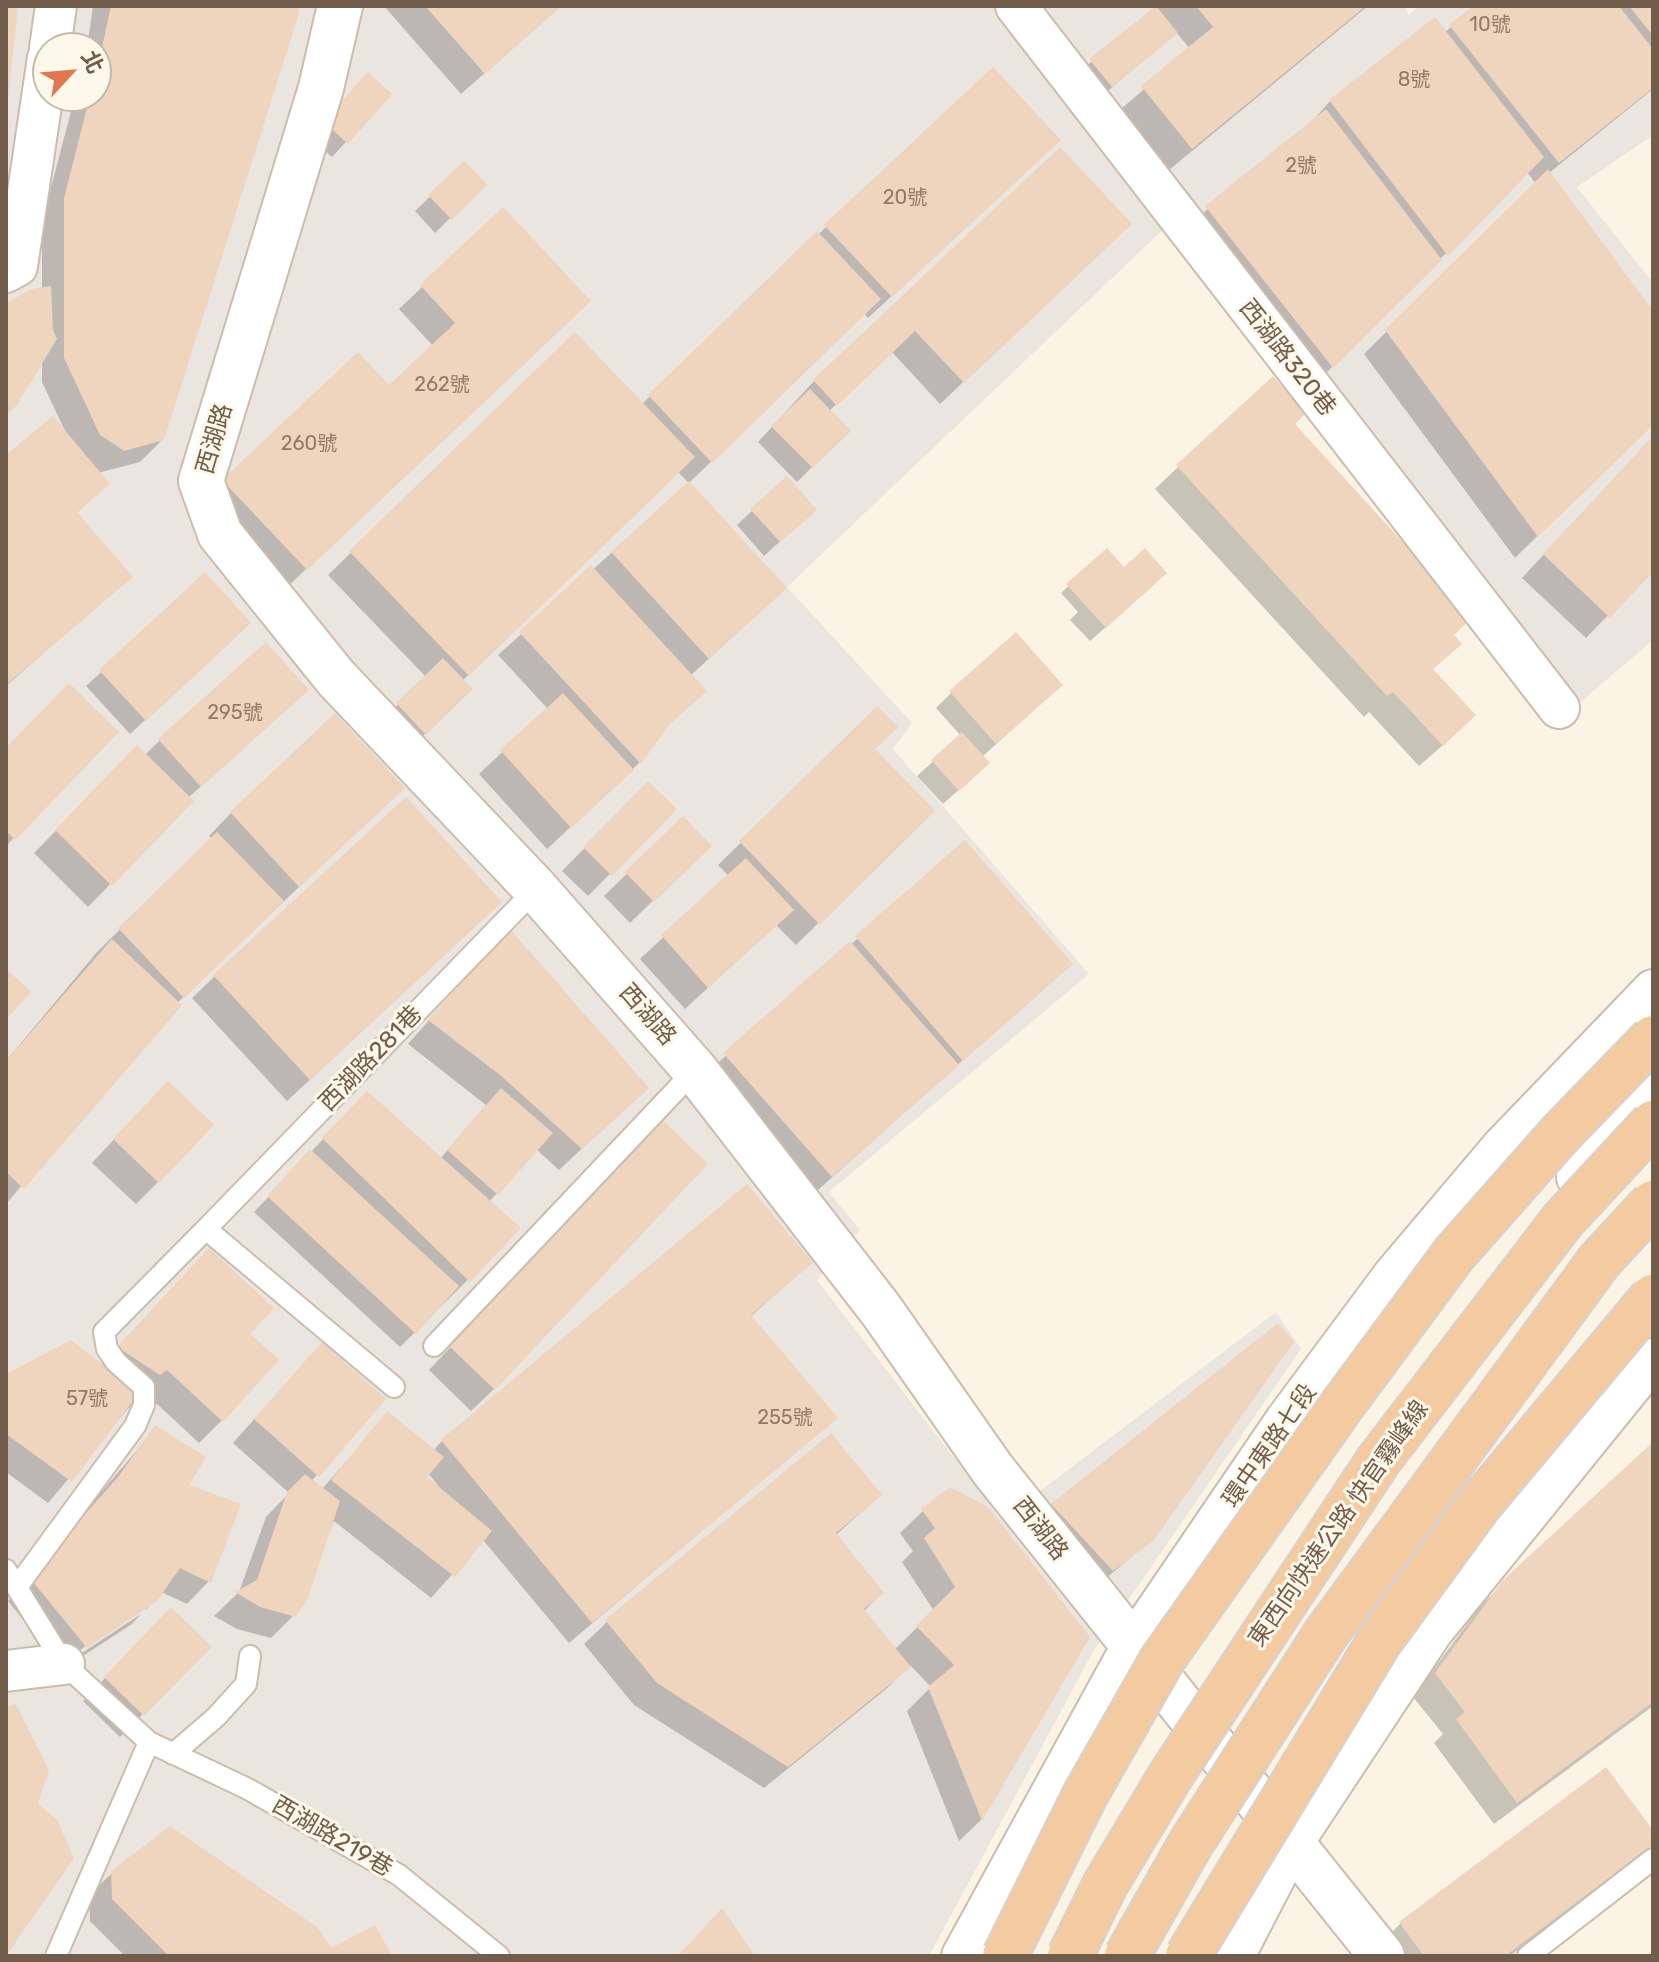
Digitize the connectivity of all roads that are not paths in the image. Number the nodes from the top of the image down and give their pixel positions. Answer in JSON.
{"nodes":[{"id":1,"x":56,"y":6,"type":"edge"},
{"id":2,"x":340,"y":6,"type":"edge"},
{"id":3,"x":1016,"y":6,"type":"edge"},
{"id":4,"x":52,"y":32,"type":"edge"},
{"id":5,"x":40,"y":112,"type":"edge"},
{"id":6,"x":6,"y":272,"type":"edge"},
{"id":7,"x":1559,"y":708,"type":"dead end"},
{"id":8,"x":536,"y":889,"type":"junction"},
{"id":9,"x":1653,"y":990,"type":"edge"},
{"id":10,"x":1653,"y":1038,"type":"edge"},
{"id":11,"x":695,"y":1070,"type":"junction"},
{"id":12,"x":1653,"y":1091,"type":"edge"},
{"id":13,"x":1653,"y":1123,"type":"edge"},
{"id":14,"x":1653,"y":1203,"type":"edge"},
{"id":15,"x":1653,"y":1224,"type":"edge"},
{"id":16,"x":206,"y":1229,"type":"junction"},
{"id":17,"x":1653,"y":1297,"type":"edge"},
{"id":18,"x":434,"y":1346,"type":"dead end"},
{"id":19,"x":1653,"y":1359,"type":"edge"},
{"id":20,"x":394,"y":1387,"type":"dead end"},
{"id":21,"x":12,"y":1579,"type":"edge"},
{"id":22,"x":1132,"y":1646,"type":"junction"},
{"id":23,"x":250,"y":1656,"type":"dead end"},
{"id":24,"x":64,"y":1664,"type":"junction"},
{"id":25,"x":6,"y":1671,"type":"edge"},
{"id":26,"x":1191,"y":1717,"type":"junction"},
{"id":27,"x":149,"y":1742,"type":"junction"},
{"id":28,"x":173,"y":1754,"type":"junction"},
{"id":29,"x":1245,"y":1786,"type":"junction"},
{"id":30,"x":1292,"y":1844,"type":"junction"},
{"id":31,"x":1653,"y":1859,"type":"edge"},
{"id":32,"x":56,"y":1956,"type":"edge"},
{"id":33,"x":499,"y":1956,"type":"edge"},
{"id":34,"x":962,"y":1956,"type":"edge"},
{"id":35,"x":1005,"y":1956,"type":"edge"},
{"id":36,"x":1052,"y":1956,"type":"edge"},
{"id":37,"x":1070,"y":1956,"type":"edge"},
{"id":38,"x":1127,"y":1956,"type":"edge"},
{"id":39,"x":1142,"y":1956,"type":"edge"},
{"id":40,"x":1188,"y":1956,"type":"edge"},
{"id":41,"x":1234,"y":1956,"type":"edge"},
{"id":42,"x":1382,"y":1956,"type":"edge"},
{"id":43,"x":1528,"y":1956,"type":"edge"}],
"edges":[{"from":1,"to":4,"type":"street"},
{"from":2,"to":8,"type":"street","name":"西湖路"},
{"from":3,"to":7,"type":"street","name":"西湖路320巷"},
{"from":5,"to":6,"type":"street"},
{"from":8,"to":11,"type":"street","name":"西湖路"},
{"from":8,"to":16,"type":"lane","name":"西湖路281巷"},
{"from":9,"to":22,"type":"street","name":"環中東路七段"},
{"from":10,"to":35,"type":"highway","bridge":true},
{"from":11,"to":18,"type":"lane"},
{"from":11,"to":22,"type":"street","name":"西湖路"},
{"from":12,"to":26,"type":"street"},
{"from":13,"to":37,"type":"highway","name":"東西向快速公路 快官霧峰線","bridge":true},
{"from":14,"to":38,"type":"highway","bridge":true},
{"from":15,"to":29,"type":"street"},
{"from":16,"to":20,"type":"lane"},
{"from":16,"to":21,"type":"lane","name":"西湖路281巷"},
{"from":17,"to":40,"type":"highway","bridge":true},
{"from":19,"to":30,"type":"street"},
{"from":21,"to":24,"type":"lane","name":"西湖路219巷"},
{"from":22,"to":26,"type":"street","name":"西湖路"},
{"from":22,"to":34,"type":"street","name":"環中東路七段"},
{"from":23,"to":28,"type":"lane"},
{"from":24,"to":25,"type":"street"},
{"from":24,"to":27,"type":"lane","name":"西湖路219巷"},
{"from":26,"to":29,"type":"street","name":"西湖路"},
{"from":26,"to":36,"type":"street"},
{"from":27,"to":28,"type":"lane","name":"西湖路219巷"},
{"from":27,"to":32,"type":"lane"},
{"from":28,"to":33,"type":"lane","name":"西湖路219巷"},
{"from":29,"to":30,"type":"street","name":"西湖路"},
{"from":29,"to":39,"type":"street"},
{"from":30,"to":41,"type":"street"},
{"from":30,"to":42,"type":"street","name":"西湖路"},
{"from":31,"to":43,"type":"lane"}]}
